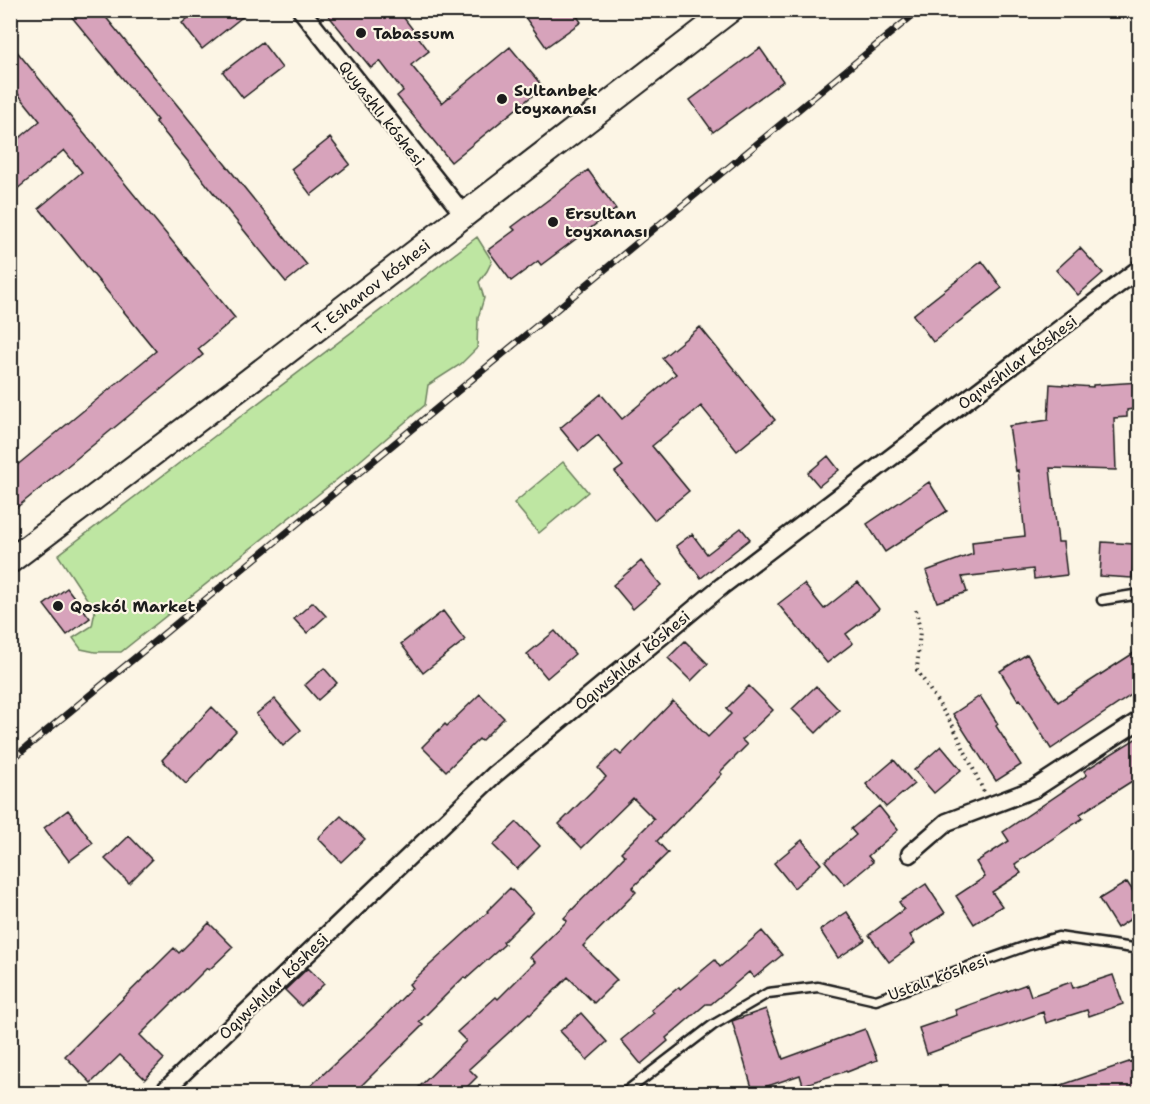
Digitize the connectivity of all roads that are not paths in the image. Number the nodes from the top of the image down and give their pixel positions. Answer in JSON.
{"nodes":[{"id":1,"x":301,"y":10,"type":"edge"},
{"id":2,"x":730,"y":10,"type":"edge"},
{"id":3,"x":464,"y":215,"type":"junction"},
{"id":4,"x":1140,"y":268,"type":"edge"},
{"id":5,"x":10,"y":561,"type":"edge"},
{"id":6,"x":1140,"y":594,"type":"edge"},
{"id":7,"x":1102,"y":600,"type":"dead end"},
{"id":8,"x":1140,"y":720,"type":"edge"},
{"id":9,"x":910,"y":854,"type":"dead end"},
{"id":10,"x":1140,"y":949,"type":"edge"},
{"id":11,"x":161,"y":1094,"type":"edge"},
{"id":12,"x":623,"y":1094,"type":"edge"}],
"edges":[{"from":1,"to":3,"type":"street","name":"Quyashlı kóshesi"},
{"from":2,"to":3,"type":"main road","name":"T. Eshanov kóshesi"},
{"from":3,"to":5,"type":"main road","name":"T. Eshanov kóshesi"},
{"from":4,"to":11,"type":"street","name":"Oqıwshılar kóshesi"},
{"from":6,"to":7,"type":"lane"},
{"from":8,"to":9,"type":"street"},
{"from":10,"to":12,"type":"lane","name":"Ustalı kóshesi"}]}
